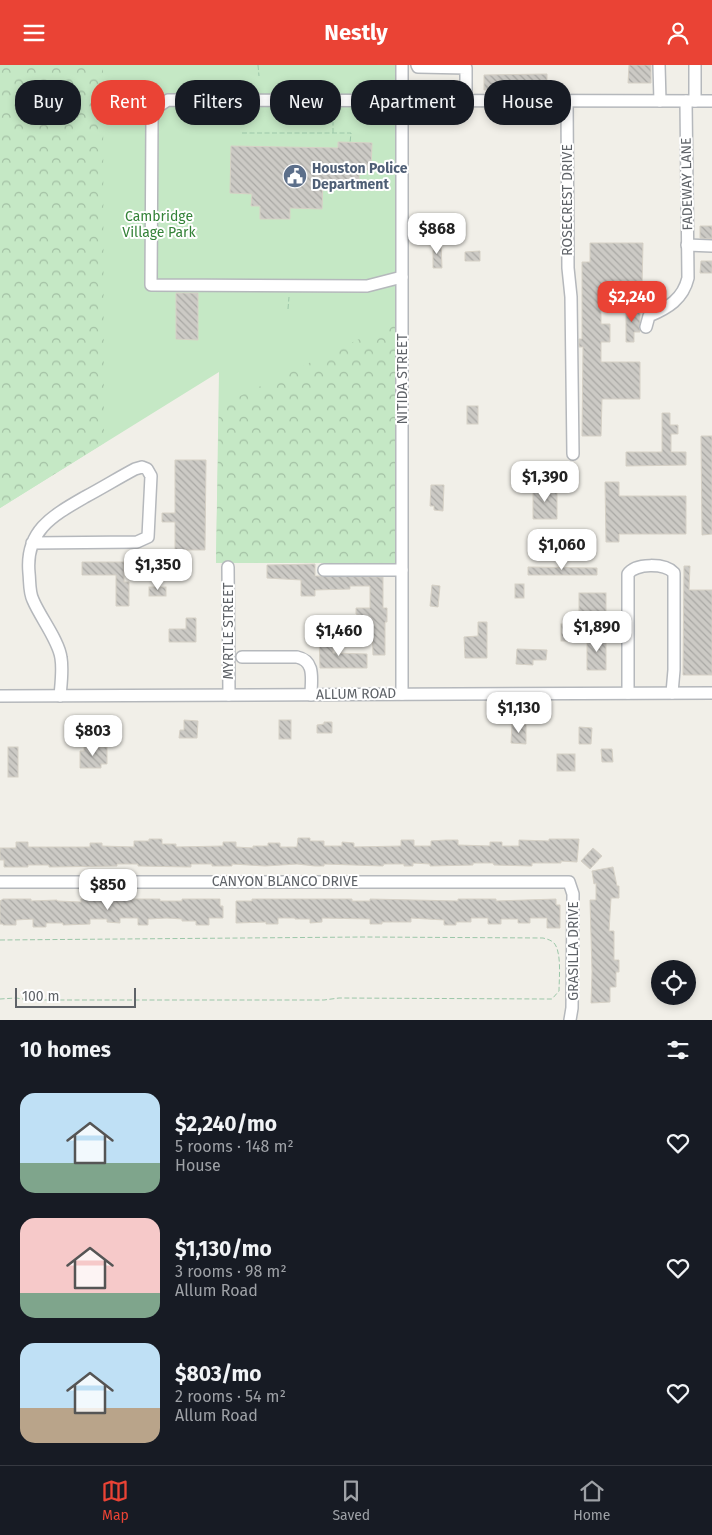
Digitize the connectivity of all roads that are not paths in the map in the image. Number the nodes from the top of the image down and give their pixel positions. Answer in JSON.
{"nodes":[{"id":1,"x":402,"y":65,"type":"edge"},
{"id":2,"x":418,"y":65,"type":"edge"},
{"id":3,"x":659,"y":65,"type":"edge"},
{"id":4,"x":695,"y":65,"type":"edge"},
{"id":5,"x":402,"y":80,"type":"edge"},
{"id":6,"x":466,"y":80,"type":"edge"},
{"id":7,"x":351,"y":101,"type":"edge"},
{"id":8,"x":571,"y":101,"type":"edge"},
{"id":9,"x":660,"y":101,"type":"junction"},
{"id":10,"x":690,"y":101,"type":"junction"},
{"id":11,"x":712,"y":101,"type":"edge"},
{"id":12,"x":402,"y":125,"type":"edge"},
{"id":13,"x":567,"y":125,"type":"edge"},
{"id":14,"x":687,"y":245,"type":"junction"},
{"id":15,"x":712,"y":246,"type":"edge"},
{"id":16,"x":402,"y":277,"type":"junction"},
{"id":17,"x":646,"y":327,"type":"dead end"},
{"id":18,"x":573,"y":453,"type":"dead end"},
{"id":19,"x":32,"y":543,"type":"junction"},
{"id":20,"x":228,"y":567,"type":"dead end"},
{"id":21,"x":324,"y":570,"type":"dead end"},
{"id":22,"x":402,"y":571,"type":"junction"},
{"id":23,"x":242,"y":657,"type":"dead end"},
{"id":24,"x":628,"y":693,"type":"junction"},
{"id":25,"x":672,"y":693,"type":"junction"},
{"id":26,"x":712,"y":693,"type":"edge"},
{"id":27,"x":402,"y":694,"type":"junction"},
{"id":28,"x":229,"y":695,"type":"junction"},
{"id":29,"x":311,"y":695,"type":"junction"},
{"id":30,"x":0,"y":696,"type":"edge"},
{"id":31,"x":60,"y":696,"type":"junction"},
{"id":32,"x":0,"y":882,"type":"edge"},
{"id":33,"x":569,"y":882,"type":"joint"},
{"id":34,"x":570,"y":1020,"type":"edge"}],
"edges":[{"from":1,"to":5,"type":"street","name":"NITIDA STREET"},
{"from":2,"to":6,"type":"street"},
{"from":3,"to":9,"type":"street"},
{"from":4,"to":10,"type":"street","name":"FADEWAY LANE"},
{"from":7,"to":16,"type":"street"},
{"from":8,"to":9,"type":"street"},
{"from":9,"to":10,"type":"street"},
{"from":10,"to":11,"type":"street"},
{"from":10,"to":14,"type":"street","name":"FADEWAY LANE"},
{"from":12,"to":16,"type":"street","name":"NITIDA STREET"},
{"from":13,"to":18,"type":"street","name":"ROSECREST DRIVE"},
{"from":14,"to":15,"type":"street"},
{"from":14,"to":17,"type":"street","name":"FADEWAY LANE"},
{"from":16,"to":22,"type":"street","name":"NITIDA STREET"},
{"from":19,"to":19,"type":"street"},
{"from":19,"to":31,"type":"street"},
{"from":20,"to":28,"type":"street","name":"MYRTLE STREET"},
{"from":21,"to":22,"type":"street"},
{"from":22,"to":27,"type":"street","name":"NITIDA STREET"},
{"from":23,"to":29,"type":"street"},
{"from":24,"to":25,"type":"street","name":"ALLUM ROAD"},
{"from":24,"to":25,"type":"street"},
{"from":24,"to":27,"type":"street","name":"ALLUM ROAD"},
{"from":25,"to":26,"type":"street","name":"ALLUM ROAD"},
{"from":27,"to":29,"type":"street","name":"ALLUM ROAD"},
{"from":28,"to":29,"type":"street","name":"ALLUM ROAD"},
{"from":28,"to":31,"type":"street","name":"ALLUM ROAD"},
{"from":30,"to":31,"type":"street","name":"ALLUM ROAD"},
{"from":32,"to":33,"type":"street","name":"CANYON BLANCO DRIVE"},
{"from":33,"to":34,"type":"street","name":"GRASILLA DRIVE"}]}
